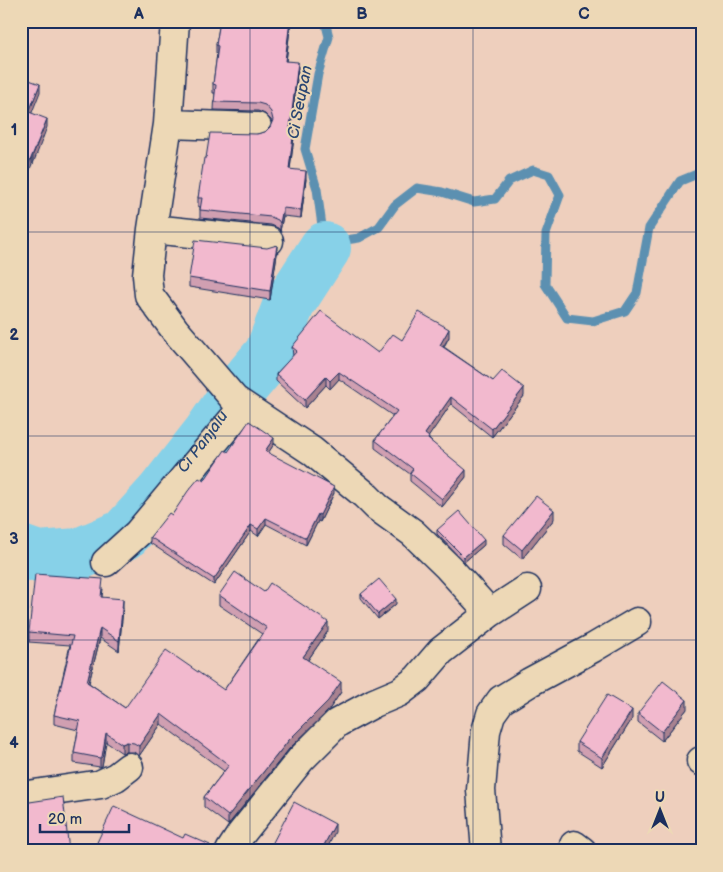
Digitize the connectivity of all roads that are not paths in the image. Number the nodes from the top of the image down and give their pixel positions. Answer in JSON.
{"nodes":[{"id":1,"x":174,"y":21,"type":"edge"},
{"id":2,"x":168,"y":124,"type":"junction"},
{"id":3,"x":257,"y":127,"type":"dead end"},
{"id":4,"x":152,"y":229,"type":"junction"},
{"id":5,"x":268,"y":241,"type":"dead end"},
{"id":6,"x":240,"y":403,"type":"junction"},
{"id":7,"x":106,"y":562,"type":"dead end"},
{"id":8,"x":527,"y":589,"type":"dead end"},
{"id":9,"x":490,"y":613,"type":"junction"},
{"id":10,"x":637,"y":622,"type":"dead end"},
{"id":11,"x":129,"y":767,"type":"dead end"},
{"id":12,"x":21,"y":796,"type":"edge"},
{"id":13,"x":230,"y":851,"type":"edge"},
{"id":14,"x":486,"y":851,"type":"edge"}],
"edges":[{"from":1,"to":2,"type":"street"},
{"from":2,"to":3,"type":"street"},
{"from":2,"to":4,"type":"street"},
{"from":4,"to":5,"type":"street"},
{"from":4,"to":6,"type":"street"},
{"from":6,"to":7,"type":"street"},
{"from":6,"to":9,"type":"street"},
{"from":8,"to":9,"type":"street"},
{"from":9,"to":13,"type":"street"},
{"from":10,"to":14,"type":"street"},
{"from":11,"to":12,"type":"street"}]}
